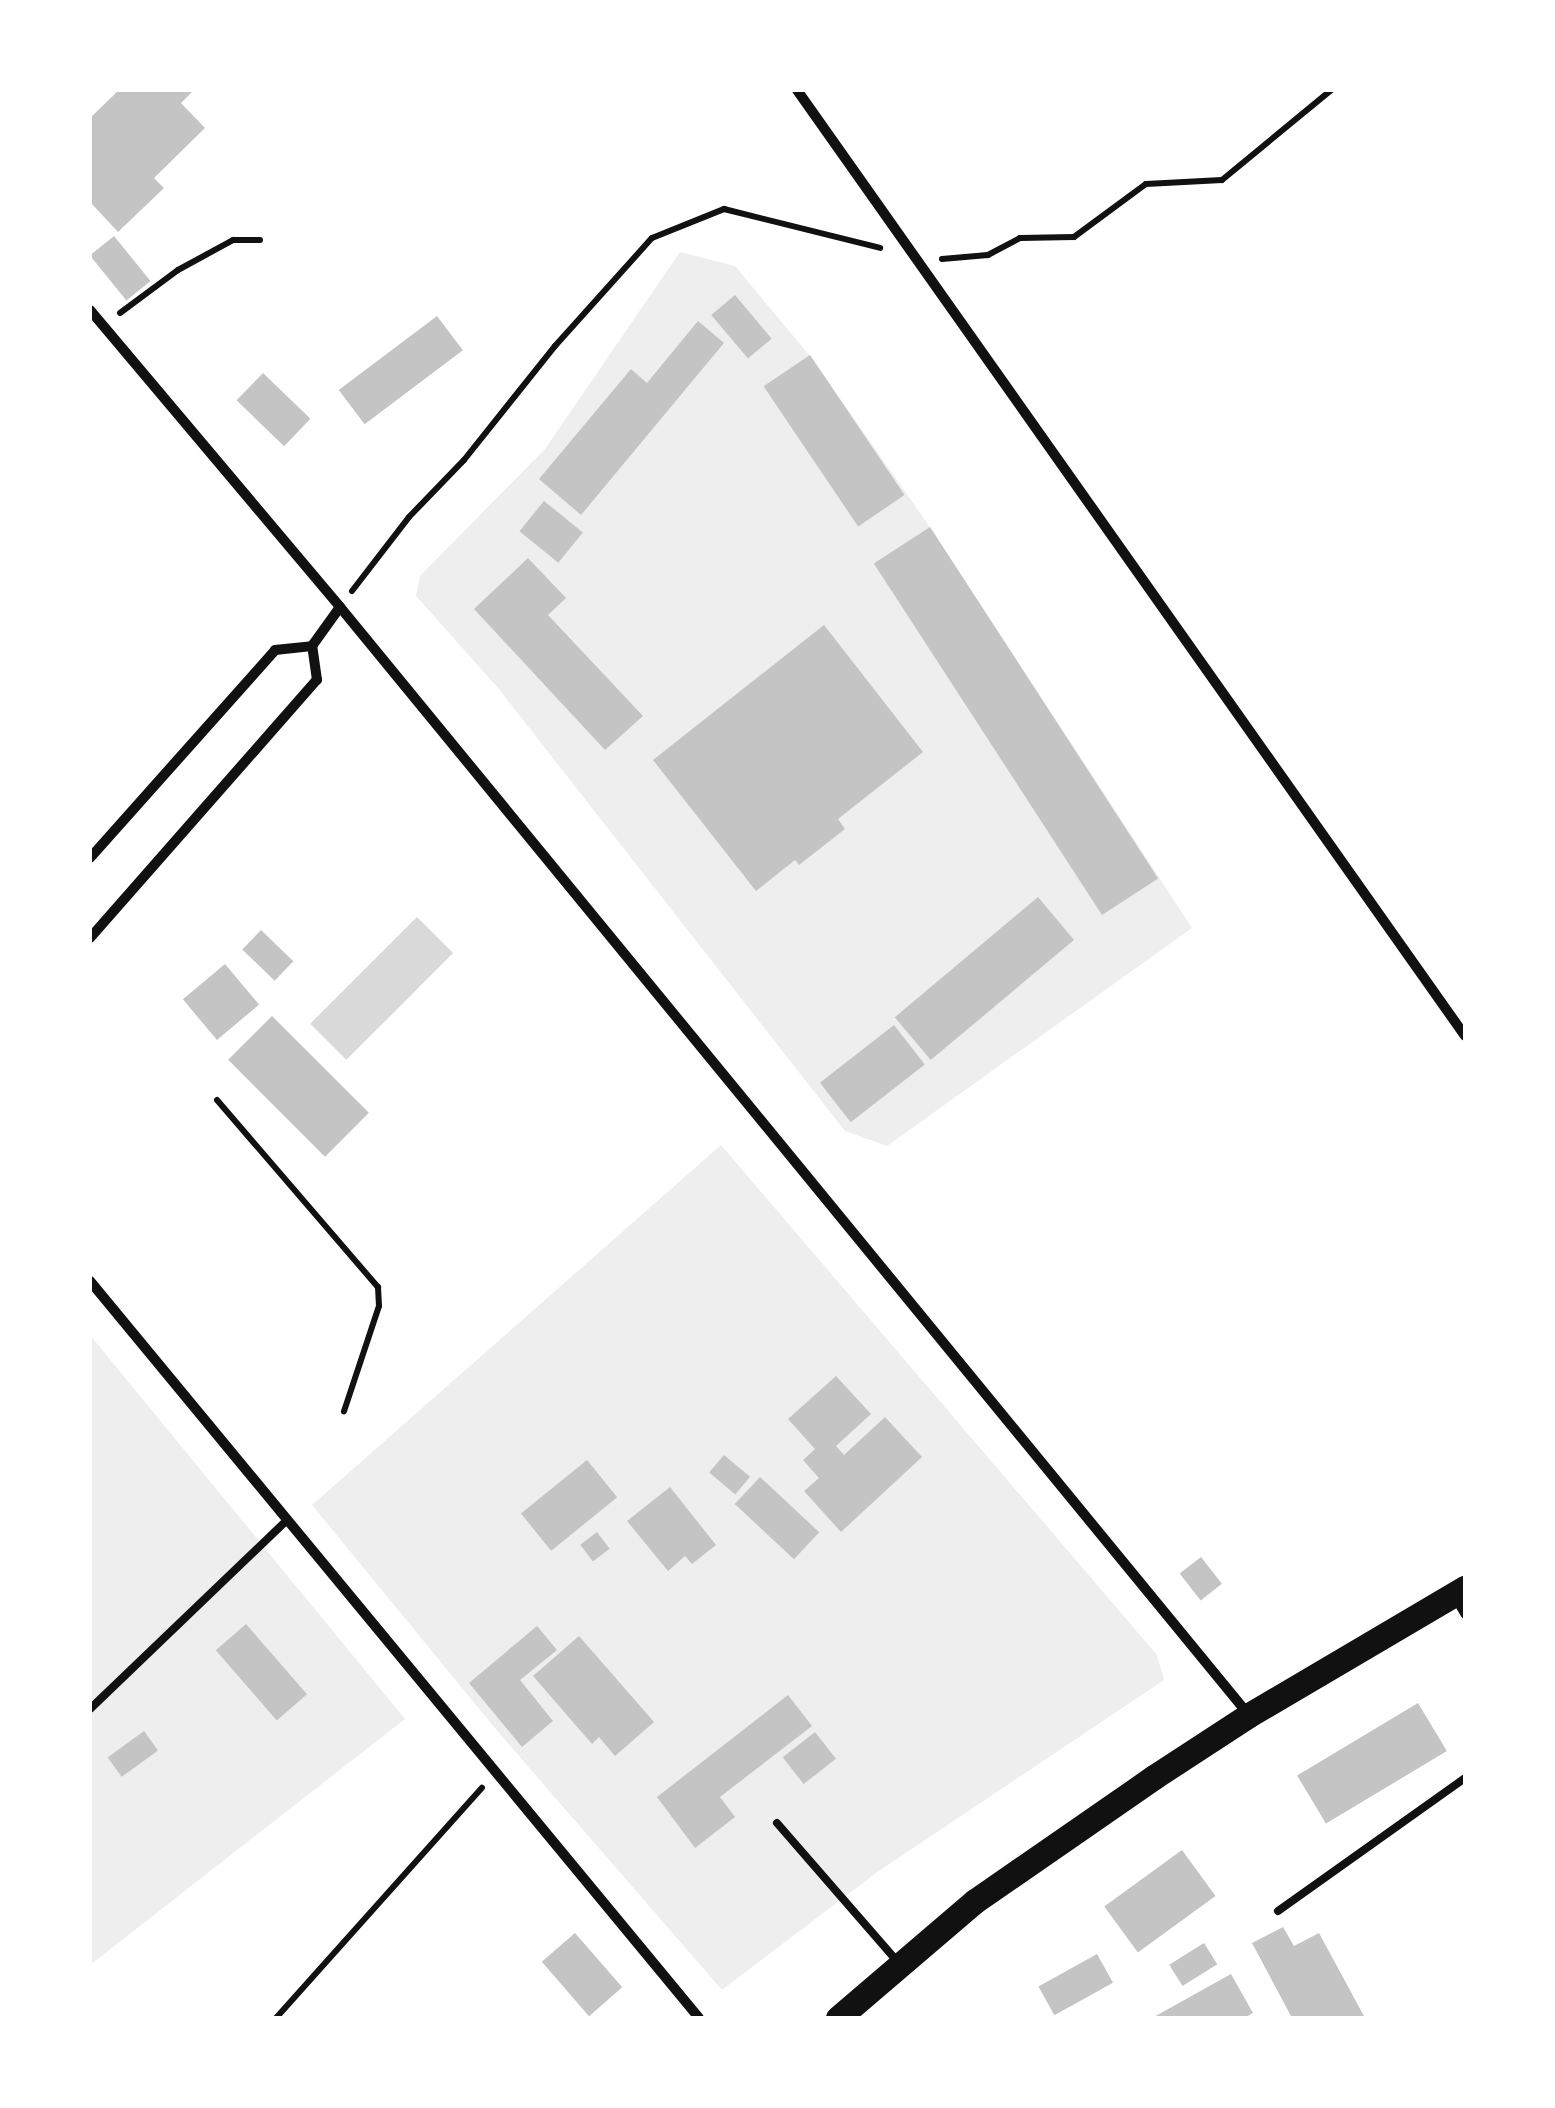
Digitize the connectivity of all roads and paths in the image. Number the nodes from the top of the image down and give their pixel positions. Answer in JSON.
{"nodes":[{"id":1,"x":796,"y":90,"type":"edge"},
{"id":2,"x":1331,"y":90,"type":"edge"},
{"id":3,"x":260,"y":240,"type":"dead end"},
{"id":4,"x":908,"y":254,"type":"junction"},
{"id":5,"x":90,"y":310,"type":"edge"},
{"id":6,"x":102,"y":325,"type":"junction"},
{"id":7,"x":340,"y":607,"type":"junction"},
{"id":8,"x":312,"y":646,"type":"junction"},
{"id":9,"x":90,"y":858,"type":"edge"},
{"id":10,"x":90,"y":938,"type":"edge"},
{"id":11,"x":1465,"y":1036,"type":"edge"},
{"id":12,"x":218,"y":1100,"type":"dead end"},
{"id":13,"x":90,"y":1280,"type":"edge"},
{"id":14,"x":344,"y":1410,"type":"dead end"},
{"id":15,"x":287,"y":1520,"type":"junction"},
{"id":16,"x":1461,"y":1600,"type":"edge"},
{"id":17,"x":90,"y":1709,"type":"edge"},
{"id":18,"x":1248,"y":1715,"type":"junction"},
{"id":19,"x":496,"y":1774,"type":"junction"},
{"id":20,"x":1465,"y":1778,"type":"edge"},
{"id":21,"x":777,"y":1824,"type":"dead end"},
{"id":22,"x":1278,"y":1911,"type":"dead end"},
{"id":23,"x":902,"y":1965,"type":"junction"},
{"id":24,"x":276,"y":2018,"type":"edge"},
{"id":25,"x":698,"y":2018,"type":"edge"},
{"id":26,"x":838,"y":2018,"type":"edge"}],
"edges":[{"from":1,"to":4,"type":"street"},
{"from":2,"to":4,"type":"path"},
{"from":3,"to":6,"type":"path"},
{"from":4,"to":7,"type":"path"},
{"from":4,"to":11,"type":"street"},
{"from":5,"to":6,"type":"street"},
{"from":6,"to":7,"type":"street"},
{"from":7,"to":8,"type":"street"},
{"from":7,"to":18,"type":"street"},
{"from":8,"to":9,"type":"street"},
{"from":8,"to":10,"type":"street"},
{"from":12,"to":14,"type":"path"},
{"from":13,"to":15,"type":"street"},
{"from":15,"to":17,"type":"lane"},
{"from":15,"to":19,"type":"street"},
{"from":16,"to":18,"type":"main road"},
{"from":18,"to":23,"type":"main road"},
{"from":19,"to":24,"type":"path"},
{"from":19,"to":25,"type":"street"},
{"from":20,"to":22,"type":"lane"},
{"from":21,"to":23,"type":"lane"},
{"from":23,"to":26,"type":"main road"}]}
